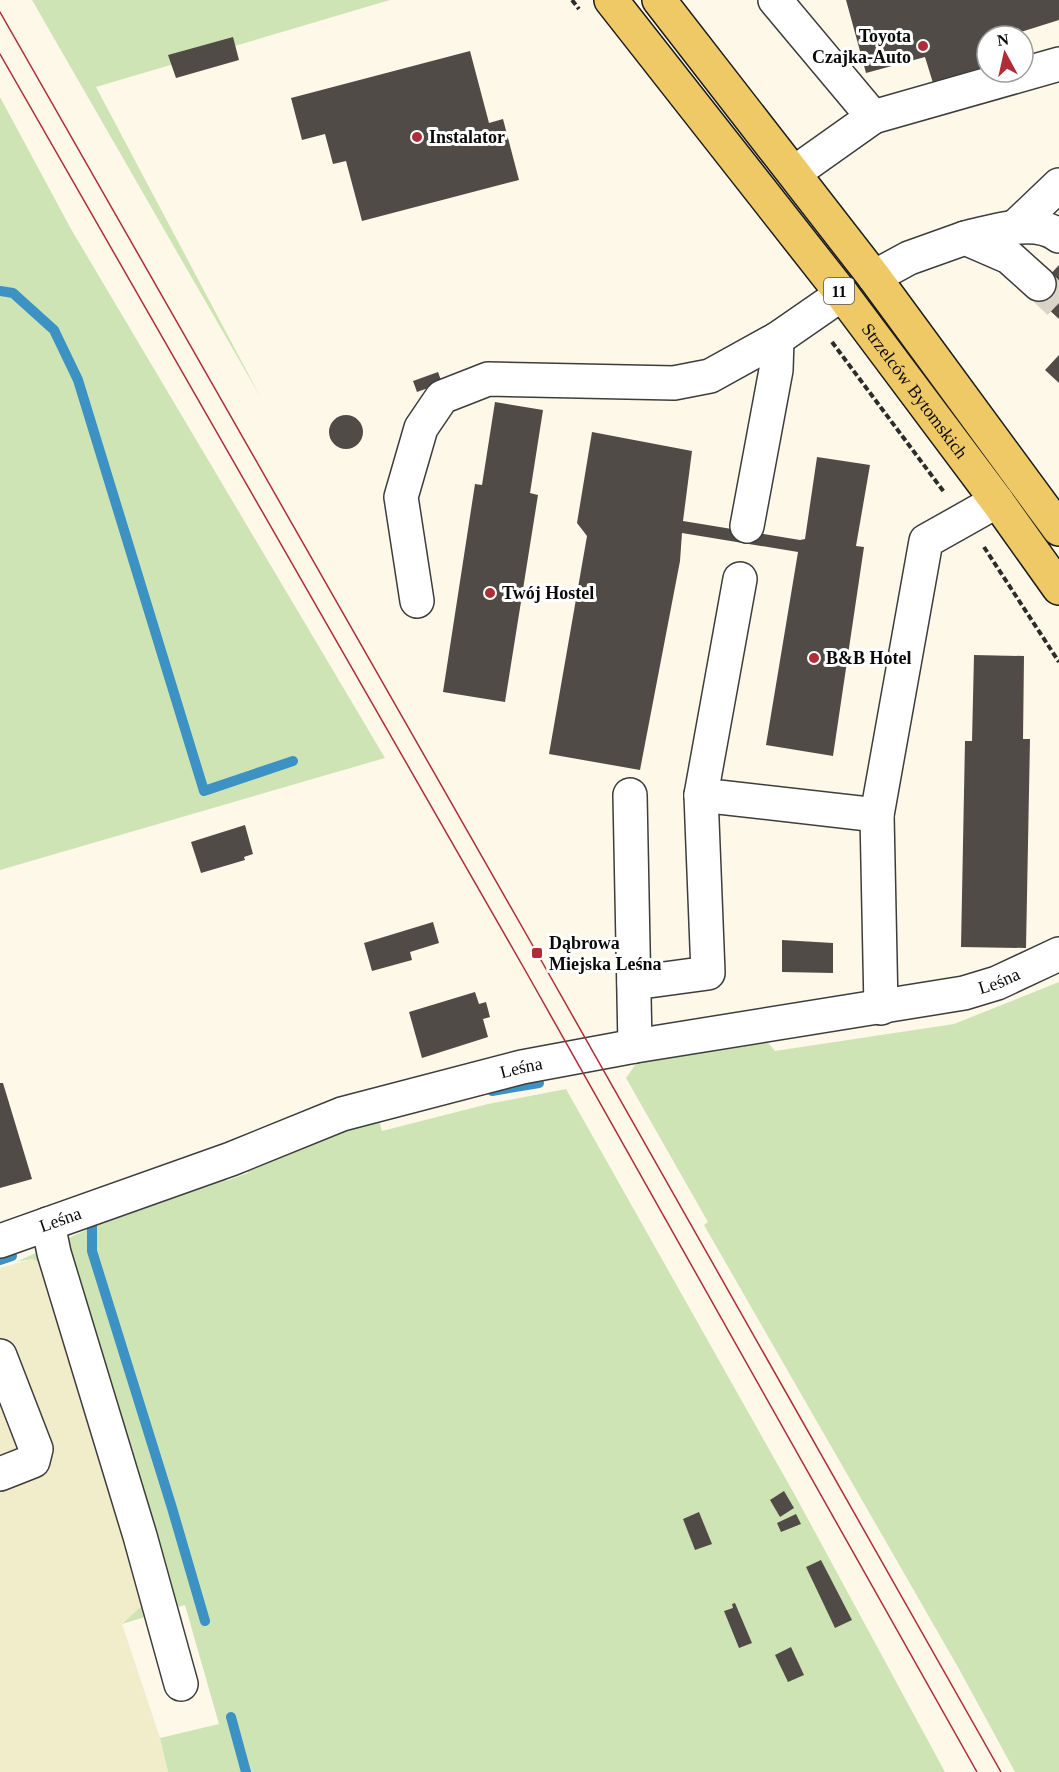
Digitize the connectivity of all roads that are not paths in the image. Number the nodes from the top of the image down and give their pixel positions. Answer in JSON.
{"nodes":[{"id":1,"x":611,"y":0,"type":"edge"},
{"id":2,"x":659,"y":0,"type":"edge"},
{"id":3,"x":775,"y":0,"type":"edge"},
{"id":4,"x":1059,"y":64,"type":"edge"},
{"id":5,"x":873,"y":117,"type":"junction"},
{"id":6,"x":794,"y":173,"type":"junction"},
{"id":7,"x":1059,"y":185,"type":"edge"},
{"id":8,"x":1016,"y":226,"type":"junction"},
{"id":9,"x":1059,"y":236,"type":"edge"},
{"id":10,"x":965,"y":238,"type":"junction"},
{"id":11,"x":874,"y":277,"type":"junction"},
{"id":12,"x":1040,"y":284,"type":"tunnel mouth"},
{"id":13,"x":842,"y":294,"type":"junction"},
{"id":14,"x":777,"y":339,"type":"junction"},
{"id":15,"x":997,"y":501,"type":"junction"},
{"id":16,"x":747,"y":526,"type":"dead end"},
{"id":17,"x":1059,"y":529,"type":"edge"},
{"id":18,"x":740,"y":579,"type":"dead end"},
{"id":19,"x":1059,"y":588,"type":"edge"},
{"id":20,"x":417,"y":602,"type":"dead end"},
{"id":21,"x":630,"y":795,"type":"dead end"},
{"id":22,"x":701,"y":795,"type":"junction"},
{"id":23,"x":877,"y":815,"type":"junction"},
{"id":24,"x":1059,"y":954,"type":"edge"},
{"id":25,"x":634,"y":983,"type":"junction"},
{"id":26,"x":880,"y":1008,"type":"junction"},
{"id":27,"x":635,"y":1046,"type":"junction"},
{"id":28,"x":48,"y":1224,"type":"junction"},
{"id":29,"x":0,"y":1241,"type":"edge"},
{"id":30,"x":0,"y":1356,"type":"edge"},
{"id":31,"x":0,"y":1474,"type":"edge"},
{"id":32,"x":182,"y":1684,"type":"dead end"}],
"edges":[{"from":1,"to":13,"type":"main road","name":"Strzelców Bytomskich","number":"11"},
{"from":2,"to":6,"type":"main road","name":"Strzelców Bytomskich","number":"11"},
{"from":3,"to":5,"type":"street"},
{"from":4,"to":5,"type":"street"},
{"from":5,"to":6,"type":"street"},
{"from":6,"to":11,"type":"main road","name":"Strzelców Bytomskich","number":"11"},
{"from":7,"to":8,"type":"street"},
{"from":8,"to":9,"type":"street"},
{"from":8,"to":10,"type":"street"},
{"from":10,"to":11,"type":"street"},
{"from":10,"to":12,"type":"street"},
{"from":11,"to":17,"type":"main road","name":"Strzelców Bytomskich","number":"11"},
{"from":13,"to":14,"type":"street"},
{"from":13,"to":15,"type":"main road","name":"Strzelców Bytomskich","number":"11"},
{"from":14,"to":16,"type":"street"},
{"from":14,"to":20,"type":"street"},
{"from":15,"to":19,"type":"main road","name":"Strzelców Bytomskich","number":"11"},
{"from":15,"to":23,"type":"street"},
{"from":18,"to":22,"type":"street"},
{"from":21,"to":25,"type":"street"},
{"from":22,"to":23,"type":"street"},
{"from":22,"to":25,"type":"street"},
{"from":23,"to":26,"type":"street"},
{"from":24,"to":26,"type":"street","name":"Leśna"},
{"from":25,"to":27,"type":"street"},
{"from":26,"to":27,"type":"street","name":"Leśna"},
{"from":27,"to":28,"type":"street","name":"Leśna"},
{"from":28,"to":29,"type":"street","name":"Leśna"},
{"from":28,"to":32,"type":"street"},
{"from":30,"to":31,"type":"street"}]}
